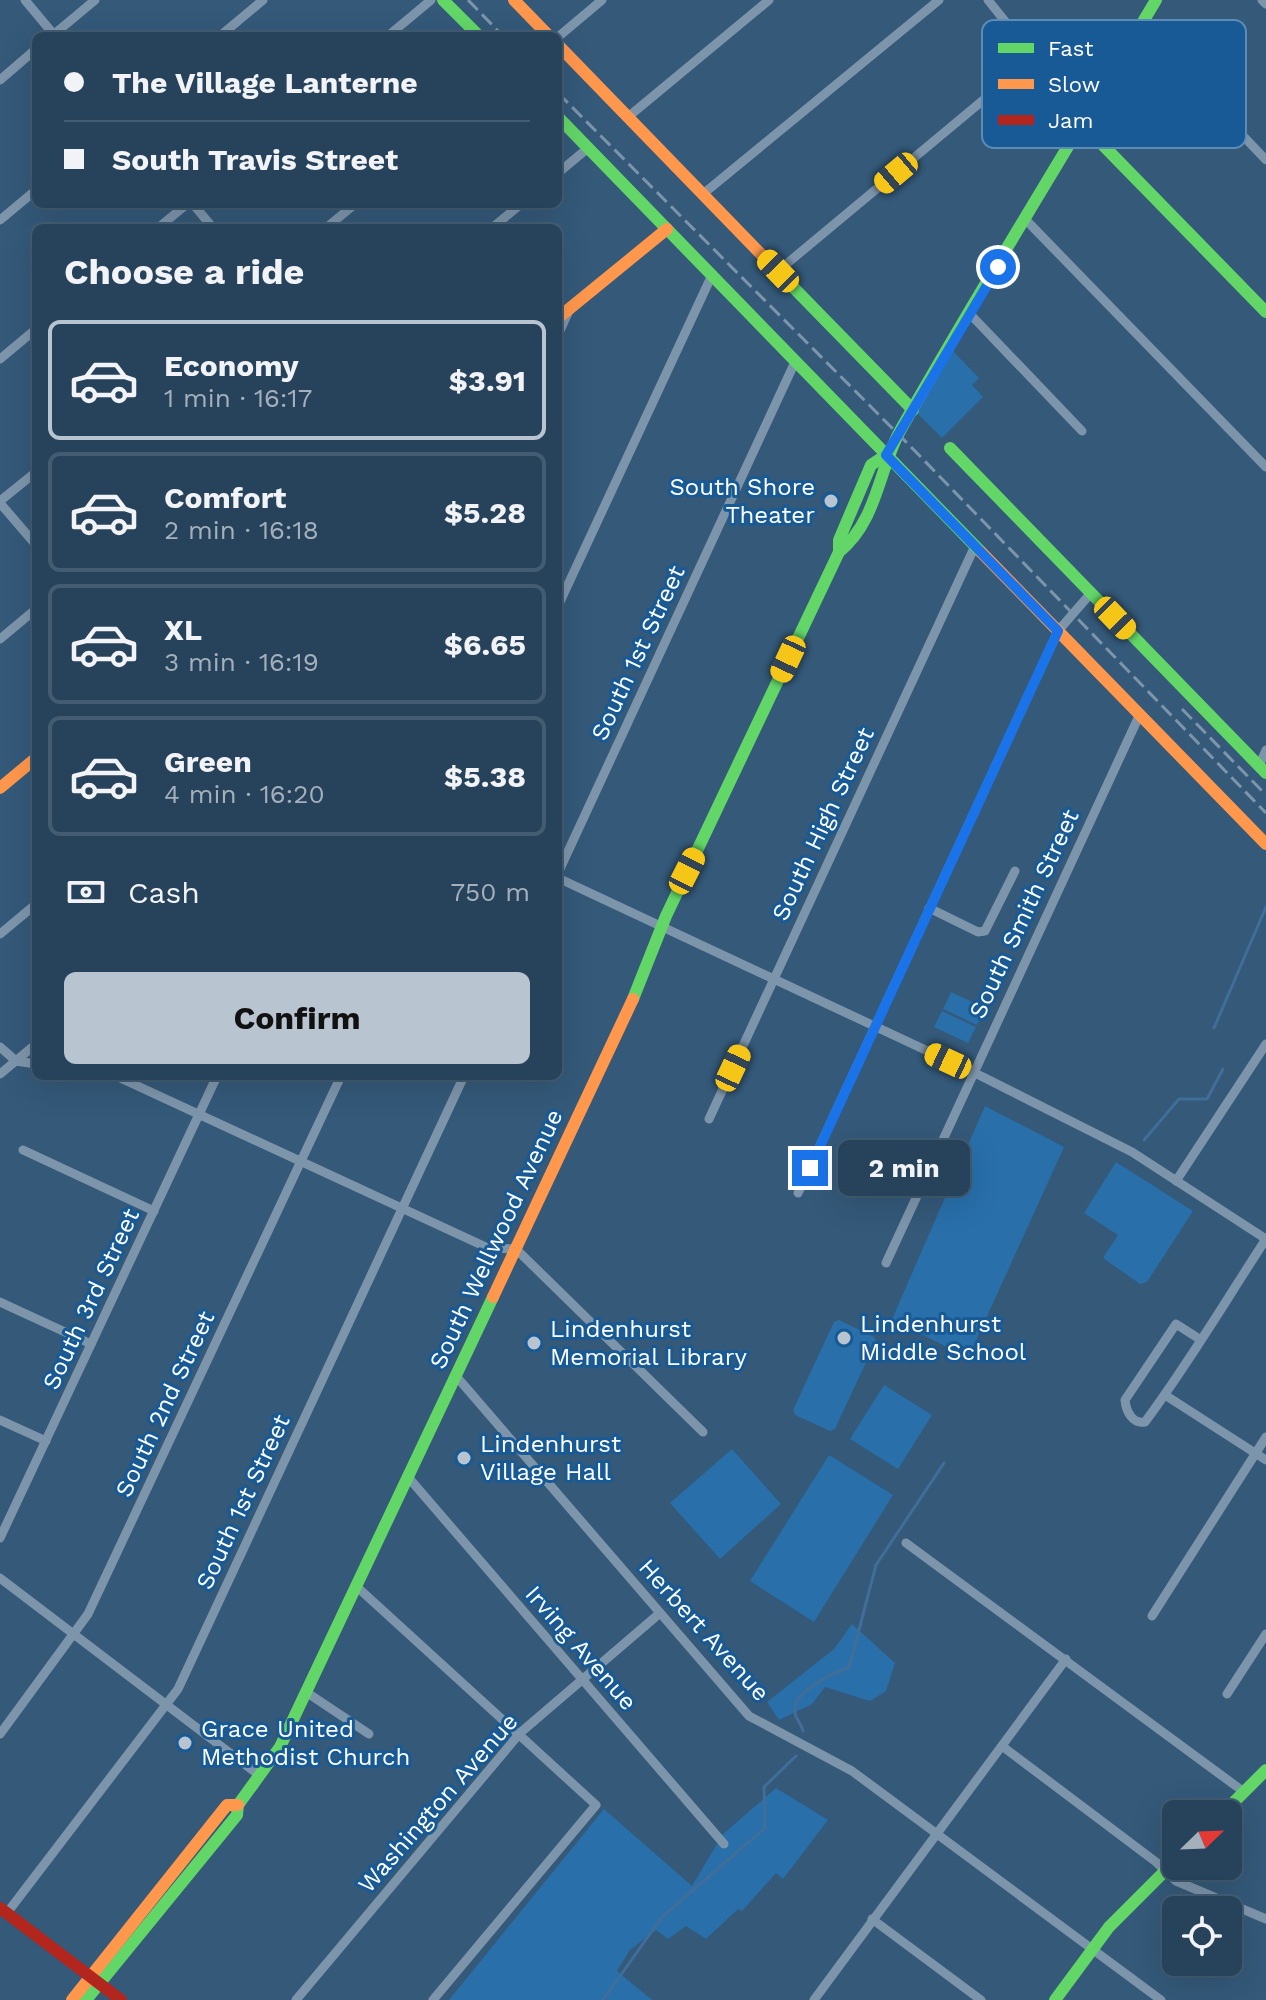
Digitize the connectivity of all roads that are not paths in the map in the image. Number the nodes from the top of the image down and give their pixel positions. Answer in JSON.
{"nodes":[{"id":1,"x":25,"y":0,"type":"edge"},
{"id":2,"x":95,"y":0,"type":"edge"},
{"id":3,"x":263,"y":0,"type":"edge"},
{"id":4,"x":431,"y":0,"type":"edge"},
{"id":5,"x":443,"y":0,"type":"edge"},
{"id":6,"x":514,"y":0,"type":"edge"},
{"id":7,"x":602,"y":0,"type":"edge"},
{"id":8,"x":769,"y":0,"type":"edge"},
{"id":9,"x":939,"y":0,"type":"edge"},
{"id":10,"x":988,"y":0,"type":"edge"},
{"id":11,"x":1156,"y":0,"type":"edge"},
{"id":12,"x":1004,"y":20,"type":"edge"},
{"id":13,"x":1145,"y":20,"type":"edge"},
{"id":14,"x":50,"y":32,"type":"edge"},
{"id":15,"x":58,"y":32,"type":"edge"},
{"id":16,"x":225,"y":32,"type":"edge"},
{"id":17,"x":393,"y":32,"type":"edge"},
{"id":18,"x":475,"y":32,"type":"edge"},
{"id":19,"x":545,"y":32,"type":"edge"},
{"id":20,"x":562,"y":34,"type":"edge"},
{"id":21,"x":562,"y":49,"type":"edge"},
{"id":22,"x":32,"y":52,"type":"edge"},
{"id":23,"x":0,"y":80,"type":"edge"},
{"id":24,"x":982,"y":101,"type":"edge"},
{"id":25,"x":628,"y":117,"type":"junction"},
{"id":26,"x":562,"y":121,"type":"edge"},
{"id":27,"x":1246,"y":139,"type":"edge"},
{"id":28,"x":588,"y":148,"type":"junction"},
{"id":29,"x":1067,"y":148,"type":"edge"},
{"id":30,"x":1106,"y":148,"type":"edge"},
{"id":31,"x":1266,"y":160,"type":"edge"},
{"id":32,"x":562,"y":170,"type":"edge"},
{"id":33,"x":32,"y":193,"type":"edge"},
{"id":34,"x":703,"y":194,"type":"junction"},
{"id":35,"x":185,"y":208,"type":"edge"},
{"id":36,"x":194,"y":208,"type":"edge"},
{"id":37,"x":350,"y":208,"type":"edge"},
{"id":38,"x":516,"y":208,"type":"edge"},
{"id":39,"x":1025,"y":219,"type":"junction"},
{"id":40,"x":0,"y":220,"type":"edge"},
{"id":41,"x":163,"y":224,"type":"edge"},
{"id":42,"x":209,"y":224,"type":"edge"},
{"id":43,"x":331,"y":224,"type":"edge"},
{"id":44,"x":497,"y":224,"type":"edge"},
{"id":45,"x":667,"y":229,"type":"junction"},
{"id":46,"x":778,"y":271,"type":"junction"},
{"id":47,"x":712,"y":275,"type":"junction"},
{"id":48,"x":570,"y":308,"type":"junction"},
{"id":49,"x":1266,"y":312,"type":"edge"},
{"id":50,"x":970,"y":314,"type":"junction"},
{"id":51,"x":562,"y":315,"type":"edge"},
{"id":52,"x":562,"y":326,"type":"edge"},
{"id":53,"x":32,"y":332,"type":"edge"},
{"id":54,"x":0,"y":359,"type":"edge"},
{"id":55,"x":795,"y":362,"type":"junction"},
{"id":56,"x":913,"y":410,"type":"junction"},
{"id":57,"x":1082,"y":431,"type":"dead end"},
{"id":58,"x":950,"y":448,"type":"dead end"},
{"id":59,"x":886,"y":455,"type":"junction"},
{"id":60,"x":1266,"y":467,"type":"edge"},
{"id":61,"x":32,"y":475,"type":"edge"},
{"id":62,"x":0,"y":502,"type":"edge"},
{"id":63,"x":32,"y":540,"type":"edge"},
{"id":64,"x":975,"y":546,"type":"junction"},
{"id":65,"x":1091,"y":593,"type":"junction"},
{"id":66,"x":562,"y":597,"type":"edge"},
{"id":67,"x":32,"y":612,"type":"edge"},
{"id":68,"x":1058,"y":631,"type":"junction"},
{"id":69,"x":0,"y":639,"type":"edge"},
{"id":70,"x":1140,"y":714,"type":"junction"},
{"id":71,"x":1266,"y":750,"type":"edge"},
{"id":72,"x":32,"y":761,"type":"edge"},
{"id":73,"x":1262,"y":769,"type":"edge"},
{"id":74,"x":0,"y":788,"type":"edge"},
{"id":75,"x":1266,"y":844,"type":"edge"},
{"id":76,"x":562,"y":867,"type":"edge"},
{"id":77,"x":1015,"y":871,"type":"dead end"},
{"id":78,"x":562,"y":878,"type":"edge"},
{"id":79,"x":32,"y":907,"type":"edge"},
{"id":80,"x":929,"y":908,"type":"junction"},
{"id":81,"x":662,"y":925,"type":"junction"},
{"id":82,"x":0,"y":934,"type":"edge"},
{"id":83,"x":774,"y":978,"type":"junction"},
{"id":84,"x":875,"y":1026,"type":"junction"},
{"id":85,"x":1266,"y":1044,"type":"edge"},
{"id":86,"x":0,"y":1047,"type":"edge"},
{"id":87,"x":32,"y":1047,"type":"edge"},
{"id":88,"x":16,"y":1061,"type":"junction"},
{"id":89,"x":32,"y":1063,"type":"edge"},
{"id":90,"x":972,"y":1072,"type":"junction"},
{"id":91,"x":0,"y":1074,"type":"edge"},
{"id":92,"x":125,"y":1080,"type":"edge"},
{"id":93,"x":215,"y":1080,"type":"edge"},
{"id":94,"x":339,"y":1080,"type":"edge"},
{"id":95,"x":462,"y":1080,"type":"edge"},
{"id":96,"x":199,"y":1115,"type":"junction"},
{"id":97,"x":709,"y":1119,"type":"dead end"},
{"id":98,"x":23,"y":1150,"type":"dead end"},
{"id":99,"x":300,"y":1162,"type":"junction"},
{"id":100,"x":1176,"y":1181,"type":"junction"},
{"id":101,"x":798,"y":1193,"type":"dead end"},
{"id":102,"x":402,"y":1209,"type":"junction"},
{"id":103,"x":154,"y":1211,"type":"junction"},
{"id":104,"x":1266,"y":1239,"type":"edge"},
{"id":105,"x":516,"y":1249,"type":"junction"},
{"id":106,"x":886,"y":1263,"type":"dead end"},
{"id":107,"x":0,"y":1302,"type":"edge"},
{"id":108,"x":1201,"y":1340,"type":"junction"},
{"id":109,"x":91,"y":1344,"type":"junction"},
{"id":110,"x":456,"y":1376,"type":"junction"},
{"id":111,"x":1165,"y":1395,"type":"junction"},
{"id":112,"x":0,"y":1420,"type":"edge"},
{"id":113,"x":703,"y":1432,"type":"dead end"},
{"id":114,"x":1266,"y":1437,"type":"edge"},
{"id":115,"x":46,"y":1441,"type":"junction"},
{"id":116,"x":1256,"y":1453,"type":"junction"},
{"id":117,"x":1266,"y":1460,"type":"edge"},
{"id":118,"x":408,"y":1477,"type":"junction"},
{"id":119,"x":0,"y":1538,"type":"edge"},
{"id":120,"x":906,"y":1543,"type":"dead end"},
{"id":121,"x":0,"y":1578,"type":"edge"},
{"id":122,"x":356,"y":1586,"type":"junction"},
{"id":123,"x":660,"y":1613,"type":"junction"},
{"id":124,"x":1152,"y":1616,"type":"dead end"},
{"id":125,"x":1266,"y":1634,"type":"edge"},
{"id":126,"x":75,"y":1635,"type":"junction"},
{"id":127,"x":1066,"y":1659,"type":"junction"},
{"id":128,"x":581,"y":1680,"type":"junction"},
{"id":129,"x":306,"y":1692,"type":"junction"},
{"id":130,"x":1227,"y":1694,"type":"dead end"},
{"id":131,"x":166,"y":1703,"type":"junction"},
{"id":132,"x":520,"y":1733,"type":"junction"},
{"id":133,"x":0,"y":1734,"type":"edge"},
{"id":134,"x":369,"y":1734,"type":"dead end"},
{"id":135,"x":1002,"y":1746,"type":"junction"},
{"id":136,"x":1266,"y":1770,"type":"edge"},
{"id":137,"x":260,"y":1776,"type":"junction"},
{"id":138,"x":1244,"y":1792,"type":"junction"},
{"id":139,"x":1236,"y":1800,"type":"edge"},
{"id":140,"x":937,"y":1833,"type":"junction"},
{"id":141,"x":724,"y":1844,"type":"dead end"},
{"id":142,"x":1162,"y":1867,"type":"edge"},
{"id":143,"x":1162,"y":1871,"type":"edge"},
{"id":144,"x":1175,"y":1880,"type":"edge"},
{"id":145,"x":3,"y":1910,"type":"edge"},
{"id":146,"x":872,"y":1919,"type":"junction"},
{"id":147,"x":1266,"y":1919,"type":"edge"},
{"id":148,"x":1092,"y":1950,"type":"junction"},
{"id":149,"x":95,"y":1981,"type":"junction"},
{"id":150,"x":72,"y":2000,"type":"edge"},
{"id":151,"x":86,"y":2000,"type":"edge"},
{"id":152,"x":121,"y":2000,"type":"edge"},
{"id":153,"x":296,"y":2000,"type":"edge"},
{"id":154,"x":433,"y":2000,"type":"edge"},
{"id":155,"x":814,"y":2000,"type":"edge"},
{"id":156,"x":981,"y":2000,"type":"edge"},
{"id":157,"x":1055,"y":2000,"type":"edge"},
{"id":158,"x":1161,"y":2000,"type":"edge"}],
"edges":[{"from":1,"to":14,"type":"street"},
{"from":2,"to":15,"type":"street"},
{"from":3,"to":16,"type":"street"},
{"from":4,"to":17,"type":"street"},
{"from":5,"to":18,"type":"main road"},
{"from":6,"to":19,"type":"main road"},
{"from":7,"to":20,"type":"street"},
{"from":8,"to":25,"type":"street"},
{"from":9,"to":34,"type":"street"},
{"from":10,"to":12,"type":"street"},
{"from":11,"to":13,"type":"main road","name":"South Wellwood Avenue"},
{"from":21,"to":25,"type":"main road"},
{"from":22,"to":23,"type":"street"},
{"from":24,"to":46,"type":"street"},
{"from":25,"to":34,"type":"main road"},
{"from":26,"to":28,"type":"main road"},
{"from":27,"to":31,"type":"street"},
{"from":28,"to":32,"type":"street"},
{"from":28,"to":45,"type":"main road"},
{"from":29,"to":39,"type":"main road","name":"South Wellwood Avenue"},
{"from":30,"to":49,"type":"main road"},
{"from":33,"to":40,"type":"street"},
{"from":34,"to":46,"type":"main road"},
{"from":35,"to":41,"type":"street"},
{"from":36,"to":42,"type":"street"},
{"from":37,"to":43,"type":"street"},
{"from":38,"to":44,"type":"street"},
{"from":39,"to":50,"type":"main road","name":"South Wellwood Avenue"},
{"from":39,"to":60,"type":"street"},
{"from":45,"to":47,"type":"main road"},
{"from":45,"to":48,"type":"main road"},
{"from":46,"to":56,"type":"main road"},
{"from":47,"to":55,"type":"main road"},
{"from":47,"to":66,"type":"street"},
{"from":48,"to":51,"type":"main road"},
{"from":48,"to":52,"type":"street"},
{"from":50,"to":56,"type":"main road","name":"South Wellwood Avenue"},
{"from":50,"to":57,"type":"street"},
{"from":53,"to":54,"type":"street"},
{"from":55,"to":59,"type":"main road"},
{"from":55,"to":76,"type":"street","name":"South 1st Street"},
{"from":56,"to":59,"type":"main road","name":"South Wellwood Avenue"},
{"from":58,"to":65,"type":"main road"},
{"from":59,"to":64,"type":"main road"},
{"from":59,"to":81,"type":"main road","name":"South Wellwood Avenue"},
{"from":61,"to":62,"type":"street"},
{"from":62,"to":63,"type":"street"},
{"from":64,"to":68,"type":"main road"},
{"from":64,"to":83,"type":"street","name":"South High Street"},
{"from":65,"to":68,"type":"street"},
{"from":65,"to":73,"type":"main road"},
{"from":67,"to":69,"type":"street"},
{"from":68,"to":70,"type":"main road"},
{"from":68,"to":80,"type":"street"},
{"from":70,"to":75,"type":"main road"},
{"from":70,"to":90,"type":"street","name":"South Smith Street"},
{"from":71,"to":73,"type":"street"},
{"from":72,"to":74,"type":"main road"},
{"from":77,"to":80,"type":"street"},
{"from":78,"to":81,"type":"street"},
{"from":79,"to":82,"type":"street"},
{"from":80,"to":84,"type":"street"},
{"from":81,"to":83,"type":"street"},
{"from":81,"to":105,"type":"main road","name":"South Wellwood Avenue"},
{"from":83,"to":84,"type":"street"},
{"from":83,"to":97,"type":"street","name":"South High Street"},
{"from":84,"to":90,"type":"street"},
{"from":84,"to":101,"type":"street"},
{"from":85,"to":100,"type":"street"},
{"from":86,"to":88,"type":"street"},
{"from":87,"to":88,"type":"street"},
{"from":88,"to":89,"type":"street"},
{"from":88,"to":91,"type":"street"},
{"from":90,"to":100,"type":"street"},
{"from":90,"to":106,"type":"street","name":"South Smith Street"},
{"from":92,"to":96,"type":"street"},
{"from":93,"to":96,"type":"street","name":"South 3rd Street"},
{"from":94,"to":99,"type":"street","name":"South 2nd Street"},
{"from":95,"to":102,"type":"street","name":"South 1st Street"},
{"from":96,"to":99,"type":"street"},
{"from":96,"to":103,"type":"street","name":"South 3rd Street"},
{"from":98,"to":103,"type":"street"},
{"from":99,"to":102,"type":"street"},
{"from":99,"to":126,"type":"street","name":"South 2nd Street"},
{"from":100,"to":104,"type":"street"},
{"from":102,"to":105,"type":"street"},
{"from":102,"to":131,"type":"street","name":"South 1st Street"},
{"from":103,"to":109,"type":"street","name":"South 3rd Street"},
{"from":104,"to":108,"type":"street"},
{"from":105,"to":110,"type":"main road","name":"South Wellwood Avenue"},
{"from":105,"to":113,"type":"street"},
{"from":107,"to":109,"type":"street"},
{"from":108,"to":111,"type":"street"},
{"from":108,"to":111,"type":"street"},
{"from":109,"to":115,"type":"street","name":"South 3rd Street"},
{"from":110,"to":118,"type":"main road","name":"South Wellwood Avenue"},
{"from":110,"to":123,"type":"street","name":"Herbert Avenue"},
{"from":111,"to":116,"type":"street"},
{"from":112,"to":115,"type":"street"},
{"from":114,"to":116,"type":"street"},
{"from":115,"to":119,"type":"street","name":"South 3rd Street"},
{"from":116,"to":117,"type":"street"},
{"from":116,"to":124,"type":"street"},
{"from":118,"to":122,"type":"main road","name":"South Wellwood Avenue"},
{"from":118,"to":128,"type":"street","name":"Irving Avenue"},
{"from":120,"to":127,"type":"street"},
{"from":121,"to":126,"type":"street"},
{"from":122,"to":129,"type":"main road","name":"South Wellwood Avenue"},
{"from":122,"to":132,"type":"street"},
{"from":123,"to":128,"type":"street","name":"Washington Avenue"},
{"from":123,"to":140,"type":"street","name":"Herbert Avenue"},
{"from":125,"to":130,"type":"street"},
{"from":126,"to":131,"type":"street"},
{"from":126,"to":133,"type":"street","name":"South 2nd Street"},
{"from":127,"to":135,"type":"street"},
{"from":127,"to":138,"type":"street"},
{"from":128,"to":132,"type":"street","name":"Washington Avenue"},
{"from":128,"to":141,"type":"street","name":"Irving Avenue"},
{"from":129,"to":134,"type":"street"},
{"from":129,"to":137,"type":"main road","name":"South Wellwood Avenue"},
{"from":131,"to":137,"type":"street"},
{"from":131,"to":145,"type":"street","name":"South 1st Street"},
{"from":132,"to":153,"type":"street","name":"Washington Avenue"},
{"from":132,"to":154,"type":"street"},
{"from":135,"to":140,"type":"street"},
{"from":135,"to":142,"type":"street"},
{"from":136,"to":138,"type":"main road"},
{"from":137,"to":149,"type":"main road","name":"South Wellwood Avenue"},
{"from":138,"to":139,"type":"main road"},
{"from":140,"to":146,"type":"street"},
{"from":140,"to":148,"type":"street","name":"Herbert Avenue"},
{"from":143,"to":148,"type":"main road"},
{"from":144,"to":147,"type":"street"},
{"from":145,"to":149,"type":"main road"},
{"from":146,"to":155,"type":"street"},
{"from":146,"to":156,"type":"street"},
{"from":148,"to":157,"type":"main road"},
{"from":148,"to":158,"type":"street","name":"Herbert Avenue"},
{"from":149,"to":150,"type":"main road","name":"South Wellwood Avenue"},
{"from":149,"to":151,"type":"main road","name":"South Wellwood Avenue"},
{"from":149,"to":152,"type":"main road"}]}
